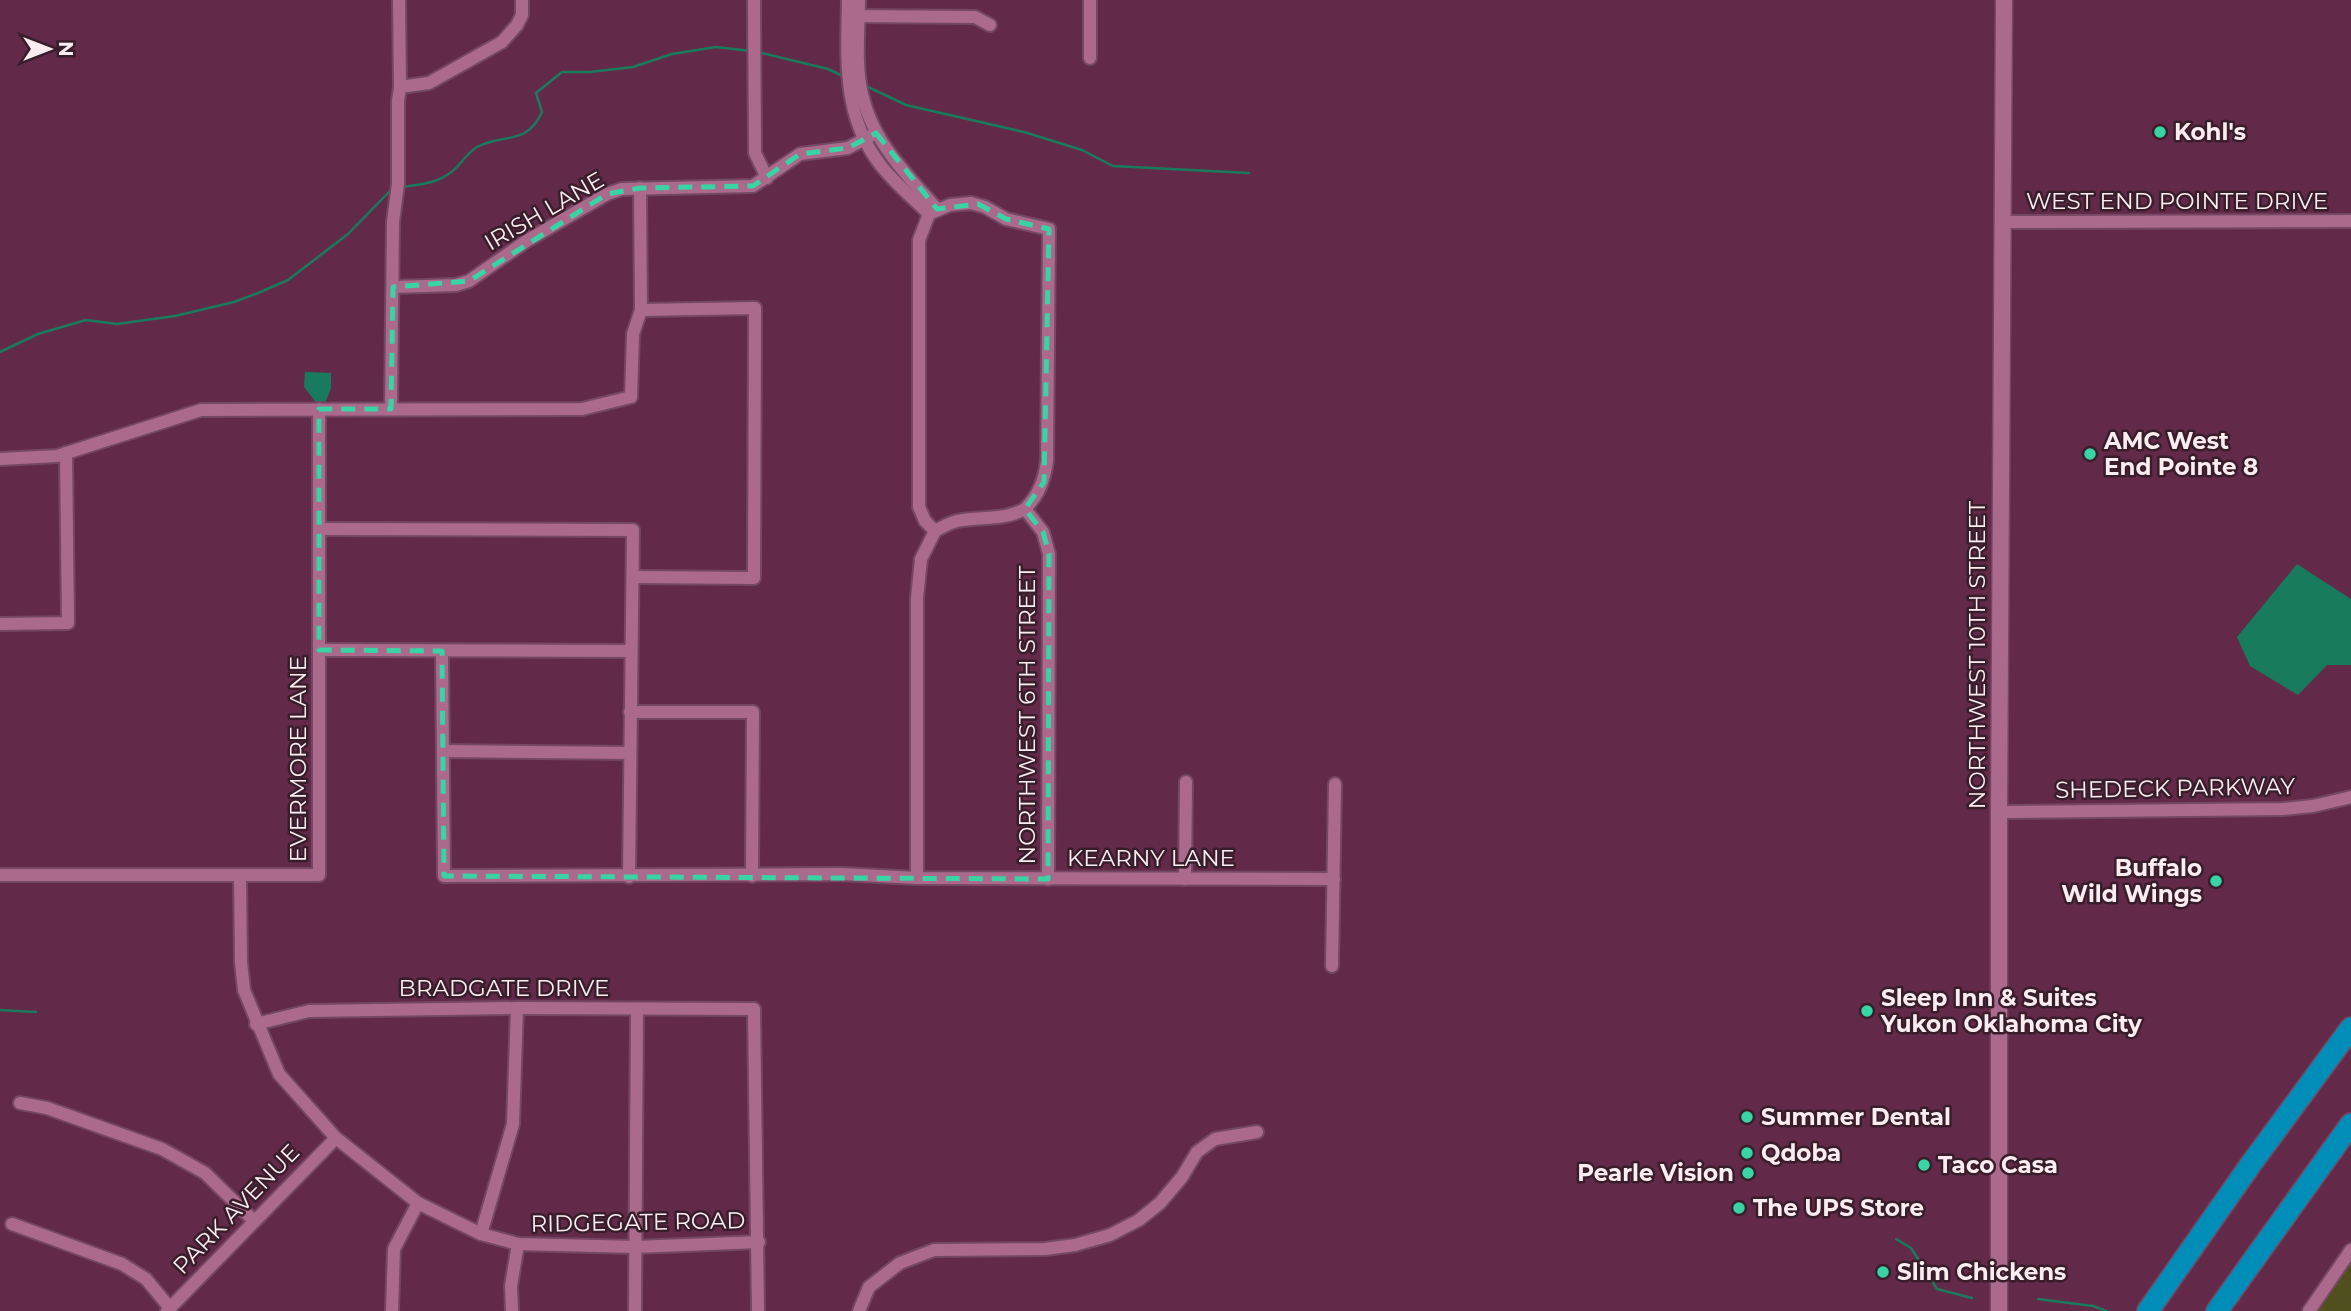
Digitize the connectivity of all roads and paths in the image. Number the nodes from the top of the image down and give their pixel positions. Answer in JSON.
{"nodes":[{"id":1,"x":399,"y":0,"type":"edge"},
{"id":2,"x":522,"y":0,"type":"edge"},
{"id":3,"x":754,"y":0,"type":"edge"},
{"id":4,"x":848,"y":0,"type":"edge"},
{"id":5,"x":859,"y":0,"type":"edge"},
{"id":6,"x":1090,"y":0,"type":"edge"},
{"id":7,"x":2004,"y":0,"type":"edge"},
{"id":8,"x":853,"y":16,"type":"junction"},
{"id":9,"x":989,"y":25,"type":"dead end"},
{"id":10,"x":1090,"y":58,"type":"dead end"},
{"id":11,"x":400,"y":87,"type":"junction"},
{"id":12,"x":870,"y":137,"type":"junction"},
{"id":13,"x":767,"y":178,"type":"junction"},
{"id":14,"x":640,"y":188,"type":"junction"},
{"id":15,"x":933,"y":211,"type":"junction"},
{"id":16,"x":2351,"y":221,"type":"edge"},
{"id":17,"x":2003,"y":222,"type":"junction"},
{"id":18,"x":393,"y":287,"type":"junction"},
{"id":19,"x":641,"y":310,"type":"junction"},
{"id":20,"x":319,"y":409,"type":"junction"},
{"id":21,"x":391,"y":409,"type":"junction"},
{"id":22,"x":66,"y":453,"type":"junction"},
{"id":23,"x":0,"y":459,"type":"edge"},
{"id":24,"x":1025,"y":509,"type":"junction"},
{"id":25,"x":320,"y":528,"type":"junction"},
{"id":26,"x":935,"y":531,"type":"junction"},
{"id":27,"x":634,"y":577,"type":"junction"},
{"id":28,"x":0,"y":624,"type":"edge"},
{"id":29,"x":319,"y":650,"type":"junction"},
{"id":30,"x":442,"y":651,"type":"junction"},
{"id":31,"x":630,"y":651,"type":"junction"},
{"id":32,"x":630,"y":712,"type":"junction"},
{"id":33,"x":443,"y":751,"type":"junction"},
{"id":34,"x":630,"y":753,"type":"junction"},
{"id":35,"x":1186,"y":782,"type":"dead end"},
{"id":36,"x":1335,"y":783,"type":"dead end"},
{"id":37,"x":2351,"y":797,"type":"edge"},
{"id":38,"x":1999,"y":812,"type":"junction"},
{"id":39,"x":0,"y":875,"type":"edge"},
{"id":40,"x":240,"y":875,"type":"junction"},
{"id":41,"x":752,"y":876,"type":"junction"},
{"id":42,"x":629,"y":877,"type":"junction"},
{"id":43,"x":917,"y":878,"type":"junction"},
{"id":44,"x":1048,"y":879,"type":"junction"},
{"id":45,"x":1185,"y":879,"type":"junction"},
{"id":46,"x":1334,"y":880,"type":"junction"},
{"id":47,"x":1332,"y":966,"type":"dead end"},
{"id":48,"x":517,"y":1008,"type":"junction"},
{"id":49,"x":637,"y":1009,"type":"junction"},
{"id":50,"x":256,"y":1024,"type":"junction"},
{"id":51,"x":2351,"y":1028,"type":"edge"},
{"id":52,"x":20,"y":1103,"type":"dead end"},
{"id":53,"x":2351,"y":1124,"type":"edge"},
{"id":54,"x":1257,"y":1132,"type":"dead end"},
{"id":55,"x":336,"y":1138,"type":"junction"},
{"id":56,"x":418,"y":1203,"type":"junction"},
{"id":57,"x":254,"y":1221,"type":"junction"},
{"id":58,"x":12,"y":1224,"type":"dead end"},
{"id":59,"x":481,"y":1234,"type":"junction"},
{"id":60,"x":759,"y":1242,"type":"junction"},
{"id":61,"x":518,"y":1244,"type":"junction"},
{"id":62,"x":635,"y":1247,"type":"junction"},
{"id":63,"x":2351,"y":1250,"type":"edge"},
{"id":64,"x":168,"y":1310,"type":"edge"},
{"id":65,"x":392,"y":1311,"type":"edge"},
{"id":66,"x":512,"y":1311,"type":"edge"},
{"id":67,"x":635,"y":1311,"type":"edge"},
{"id":68,"x":758,"y":1311,"type":"edge"},
{"id":69,"x":859,"y":1311,"type":"edge"},
{"id":70,"x":1999,"y":1311,"type":"edge"},
{"id":71,"x":2148,"y":1311,"type":"edge"},
{"id":72,"x":2217,"y":1311,"type":"edge"},
{"id":73,"x":2309,"y":1311,"type":"edge"}],
"edges":[{"from":1,"to":11,"type":"street"},
{"from":2,"to":11,"type":"street"},
{"from":3,"to":13,"type":"street"},
{"from":4,"to":8,"type":"street"},
{"from":5,"to":8,"type":"street"},
{"from":6,"to":10,"type":"street"},
{"from":7,"to":17,"type":"main road","name":"NORTHWEST 10TH STREET"},
{"from":8,"to":9,"type":"street"},
{"from":8,"to":12,"type":"street"},
{"from":11,"to":18,"type":"street"},
{"from":12,"to":13,"type":"street","name":"IRISH LANE"},
{"from":12,"to":15,"type":"street"},
{"from":13,"to":14,"type":"street","name":"IRISH LANE"},
{"from":14,"to":18,"type":"street","name":"IRISH LANE"},
{"from":14,"to":19,"type":"street"},
{"from":15,"to":24,"type":"street"},
{"from":15,"to":26,"type":"street"},
{"from":16,"to":17,"type":"street","name":"WEST END POINTE DRIVE"},
{"from":17,"to":38,"type":"main road","name":"NORTHWEST 10TH STREET"},
{"from":18,"to":21,"type":"street"},
{"from":19,"to":21,"type":"street"},
{"from":19,"to":27,"type":"street"},
{"from":20,"to":21,"type":"street"},
{"from":20,"to":22,"type":"street"},
{"from":20,"to":25,"type":"street","name":"EVERMORE LANE"},
{"from":22,"to":23,"type":"street"},
{"from":22,"to":28,"type":"street"},
{"from":24,"to":26,"type":"street"},
{"from":24,"to":44,"type":"street","name":"NORTHWEST 6TH STREET"},
{"from":25,"to":27,"type":"street"},
{"from":25,"to":29,"type":"street","name":"EVERMORE LANE"},
{"from":26,"to":43,"type":"street"},
{"from":27,"to":31,"type":"street"},
{"from":29,"to":30,"type":"street"},
{"from":29,"to":40,"type":"street","name":"EVERMORE LANE"},
{"from":30,"to":31,"type":"street"},
{"from":30,"to":33,"type":"street"},
{"from":31,"to":32,"type":"street"},
{"from":32,"to":34,"type":"street"},
{"from":32,"to":41,"type":"street"},
{"from":33,"to":34,"type":"street"},
{"from":33,"to":42,"type":"street","name":"KEARNY LANE"},
{"from":34,"to":42,"type":"street"},
{"from":35,"to":45,"type":"street"},
{"from":36,"to":46,"type":"street"},
{"from":37,"to":38,"type":"street","name":"SHEDECK PARKWAY"},
{"from":38,"to":70,"type":"main road","name":"NORTHWEST 10TH STREET"},
{"from":39,"to":40,"type":"street","name":"EVERMORE LANE"},
{"from":40,"to":50,"type":"street","name":"RIDGEGATE ROAD"},
{"from":41,"to":42,"type":"street","name":"KEARNY LANE"},
{"from":41,"to":43,"type":"street","name":"KEARNY LANE"},
{"from":43,"to":44,"type":"street","name":"KEARNY LANE"},
{"from":44,"to":45,"type":"street","name":"KEARNY LANE"},
{"from":45,"to":46,"type":"street","name":"KEARNY LANE"},
{"from":46,"to":47,"type":"street"},
{"from":48,"to":49,"type":"street","name":"BRADGATE DRIVE"},
{"from":48,"to":50,"type":"street","name":"BRADGATE DRIVE"},
{"from":48,"to":59,"type":"street"},
{"from":49,"to":60,"type":"street","name":"BRADGATE DRIVE"},
{"from":49,"to":62,"type":"street"},
{"from":50,"to":55,"type":"street","name":"RIDGEGATE ROAD"},
{"from":51,"to":71,"type":"highway"},
{"from":52,"to":57,"type":"street"},
{"from":53,"to":72,"type":"highway"},
{"from":54,"to":69,"type":"street"},
{"from":55,"to":56,"type":"street","name":"RIDGEGATE ROAD"},
{"from":55,"to":57,"type":"street","name":"PARK AVENUE"},
{"from":56,"to":59,"type":"street","name":"RIDGEGATE ROAD"},
{"from":56,"to":65,"type":"street"},
{"from":57,"to":64,"type":"street","name":"PARK AVENUE"},
{"from":58,"to":64,"type":"street"},
{"from":59,"to":61,"type":"street","name":"RIDGEGATE ROAD"},
{"from":60,"to":62,"type":"street","name":"RIDGEGATE ROAD"},
{"from":60,"to":68,"type":"street"},
{"from":61,"to":62,"type":"street","name":"RIDGEGATE ROAD"},
{"from":61,"to":66,"type":"street"},
{"from":62,"to":67,"type":"street"},
{"from":63,"to":73,"type":"street"}]}
